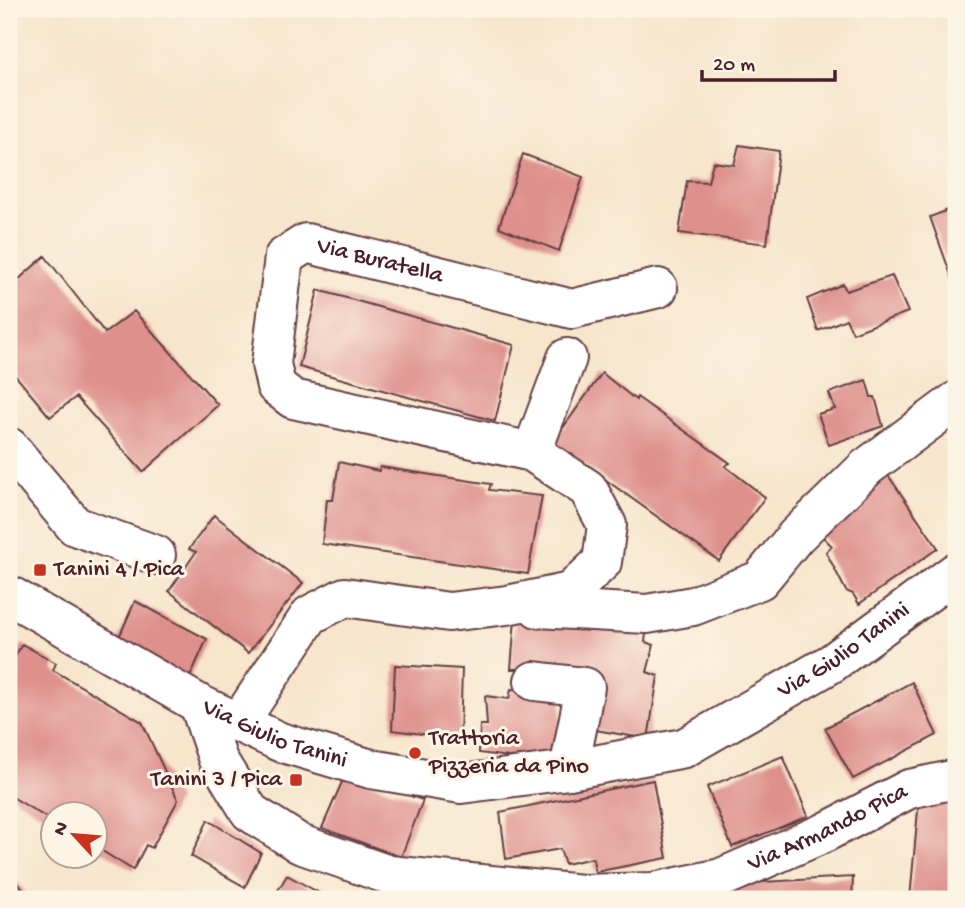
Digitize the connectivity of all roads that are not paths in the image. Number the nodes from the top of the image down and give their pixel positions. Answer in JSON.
{"nodes":[{"id":1,"x":658,"y":288,"type":"dead end"},
{"id":2,"x":567,"y":358,"type":"dead end"},
{"id":3,"x":956,"y":401,"type":"edge"},
{"id":4,"x":9,"y":447,"type":"edge"},
{"id":5,"x":532,"y":452,"type":"junction"},
{"id":6,"x":156,"y":555,"type":"dead end"},
{"id":7,"x":956,"y":572,"type":"edge"},
{"id":8,"x":9,"y":595,"type":"edge"},
{"id":9,"x":507,"y":605,"type":"junction"},
{"id":10,"x":534,"y":681,"type":"dead end"},
{"id":11,"x":199,"y":704,"type":"junction"},
{"id":12,"x":240,"y":721,"type":"junction"},
{"id":13,"x":569,"y":770,"type":"junction"},
{"id":14,"x":956,"y":779,"type":"edge"}],
"edges":[{"from":1,"to":5,"type":"street","name":"Via Buratella"},
{"from":2,"to":5,"type":"street"},
{"from":3,"to":9,"type":"street","name":"Via Buratella"},
{"from":4,"to":6,"type":"street"},
{"from":5,"to":9,"type":"street","name":"Via Buratella"},
{"from":7,"to":13,"type":"street","name":"Via Giulio Tanini"},
{"from":8,"to":11,"type":"street","name":"Via Giulio Tanini"},
{"from":9,"to":12,"type":"street","name":"Via Buratella"},
{"from":10,"to":13,"type":"street"},
{"from":11,"to":12,"type":"street","name":"Via Giulio Tanini"},
{"from":11,"to":14,"type":"street","name":"Via Armando Pica"},
{"from":12,"to":13,"type":"street","name":"Via Giulio Tanini"}]}
